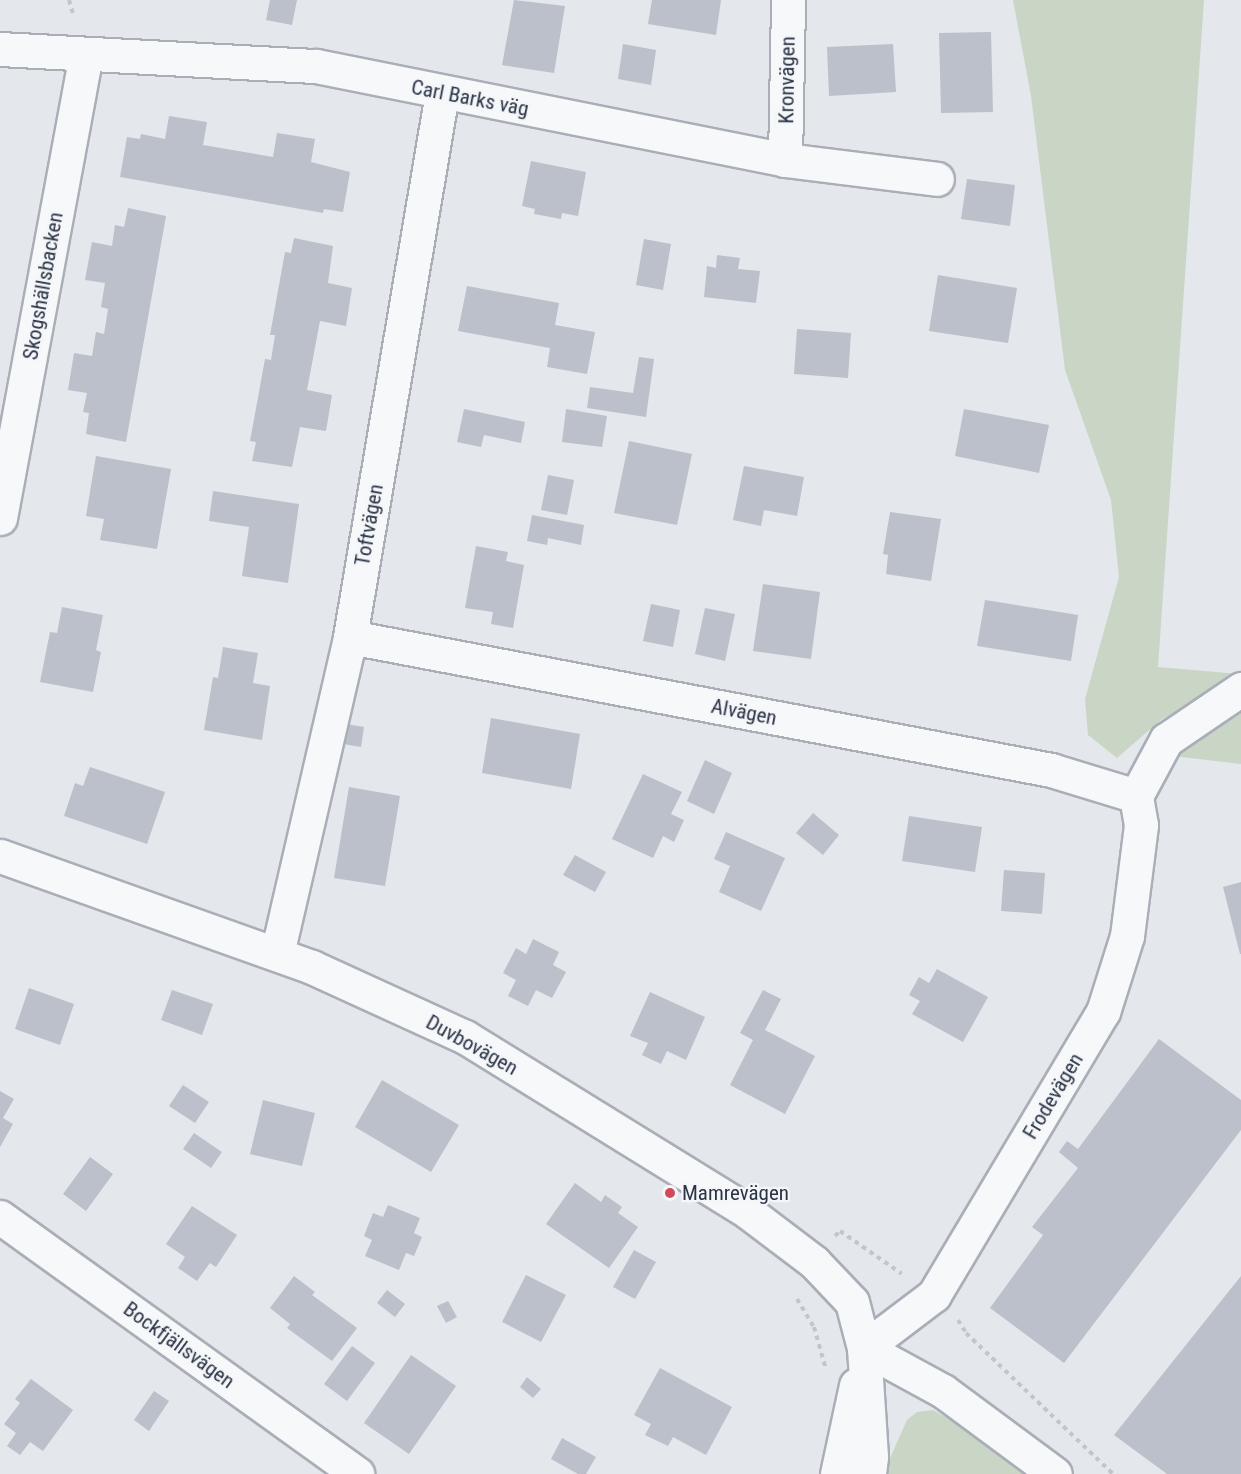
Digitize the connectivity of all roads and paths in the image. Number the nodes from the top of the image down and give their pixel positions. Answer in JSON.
{"nodes":[{"id":1,"x":788,"y":0,"type":"edge"},
{"id":2,"x":0,"y":49,"type":"edge"},
{"id":3,"x":86,"y":55,"type":"junction"},
{"id":4,"x":442,"y":93,"type":"junction"},
{"id":5,"x":785,"y":160,"type":"junction"},
{"id":6,"x":937,"y":179,"type":"dead end"},
{"id":7,"x":0,"y":518,"type":"edge"},
{"id":8,"x":350,"y":638,"type":"junction"},
{"id":9,"x":1241,"y":689,"type":"edge"},
{"id":10,"x":1137,"y":796,"type":"junction"},
{"id":11,"x":0,"y":856,"type":"edge"},
{"id":12,"x":277,"y":954,"type":"junction"},
{"id":13,"x":0,"y":1216,"type":"edge"},
{"id":14,"x":840,"y":1231,"type":"dead end"},
{"id":15,"x":934,"y":1295,"type":"junction"},
{"id":16,"x":864,"y":1348,"type":"junction"},
{"id":17,"x":357,"y":1474,"type":"edge"},
{"id":18,"x":837,"y":1474,"type":"edge"},
{"id":19,"x":869,"y":1474,"type":"edge"},
{"id":20,"x":1055,"y":1474,"type":"edge"},
{"id":21,"x":1113,"y":1474,"type":"edge"}],
"edges":[{"from":1,"to":5,"type":"street","name":"Kronvägen"},
{"from":2,"to":3,"type":"street","name":"Carl Barks väg"},
{"from":3,"to":4,"type":"street","name":"Carl Barks väg"},
{"from":3,"to":7,"type":"street","name":"Skogshällsbacken"},
{"from":4,"to":5,"type":"street","name":"Carl Barks väg"},
{"from":4,"to":8,"type":"street","name":"Toftvägen"},
{"from":5,"to":6,"type":"street","name":"Carl Barks väg"},
{"from":8,"to":10,"type":"street","name":"Alvägen"},
{"from":8,"to":12,"type":"street","name":"Toftvägen"},
{"from":9,"to":10,"type":"street"},
{"from":10,"to":15,"type":"street","name":"Frodevägen"},
{"from":11,"to":12,"type":"street","name":"Duvbovägen"},
{"from":12,"to":16,"type":"street","name":"Duvbovägen"},
{"from":13,"to":17,"type":"street","name":"Bockfjällsvägen"},
{"from":14,"to":15,"type":"path"},
{"from":15,"to":16,"type":"street","name":"Frodevägen"},
{"from":15,"to":21,"type":"path"},
{"from":16,"to":18,"type":"street","name":"Duvbovägen"},
{"from":16,"to":19,"type":"street","name":"Duvbovägen"},
{"from":16,"to":20,"type":"street"}]}
